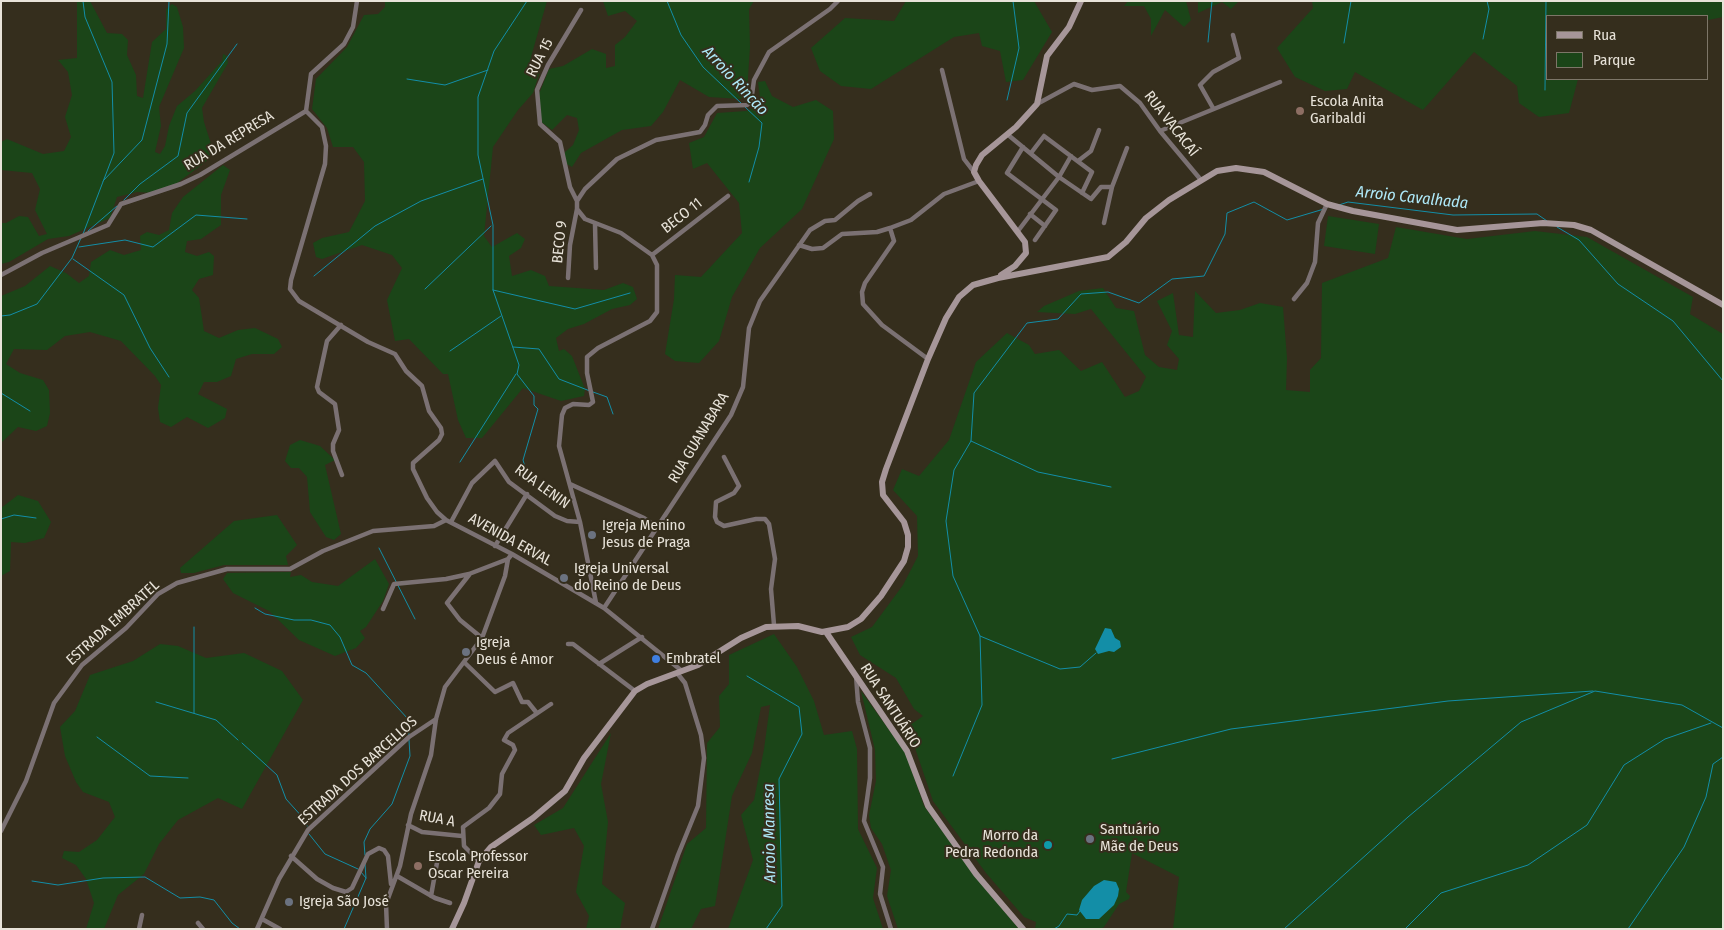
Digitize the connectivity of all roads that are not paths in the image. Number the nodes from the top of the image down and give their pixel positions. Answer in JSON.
{"nodes":[{"id":1,"x":357,"y":1,"type":"edge"},
{"id":2,"x":838,"y":1,"type":"edge"},
{"id":3,"x":1081,"y":1,"type":"edge"},
{"id":4,"x":581,"y":10,"type":"dead end"},
{"id":5,"x":1232,"y":35,"type":"dead end"},
{"id":6,"x":942,"y":70,"type":"dead end"},
{"id":7,"x":1280,"y":82,"type":"dead end"},
{"id":8,"x":1037,"y":104,"type":"junction"},
{"id":9,"x":1213,"y":108,"type":"junction"},
{"id":10,"x":306,"y":111,"type":"junction"},
{"id":11,"x":1099,"y":130,"type":"dead end"},
{"id":12,"x":1160,"y":131,"type":"junction"},
{"id":13,"x":1007,"y":134,"type":"junction"},
{"id":14,"x":1023,"y":147,"type":"junction"},
{"id":15,"x":1127,"y":148,"type":"dead end"},
{"id":16,"x":1031,"y":153,"type":"junction"},
{"id":17,"x":1071,"y":156,"type":"junction"},
{"id":18,"x":1078,"y":161,"type":"junction"},
{"id":19,"x":974,"y":172,"type":"junction"},
{"id":20,"x":1059,"y":177,"type":"junction"},
{"id":21,"x":1201,"y":180,"type":"junction"},
{"id":22,"x":979,"y":181,"type":"junction"},
{"id":23,"x":1112,"y":187,"type":"junction"},
{"id":24,"x":1082,"y":193,"type":"junction"},
{"id":25,"x":870,"y":194,"type":"dead end"},
{"id":26,"x":728,"y":196,"type":"dead end"},
{"id":27,"x":1041,"y":198,"type":"junction"},
{"id":28,"x":577,"y":201,"type":"junction"},
{"id":29,"x":1329,"y":205,"type":"junction"},
{"id":30,"x":578,"y":209,"type":"junction"},
{"id":31,"x":1030,"y":214,"type":"junction"},
{"id":32,"x":1104,"y":223,"type":"dead end"},
{"id":33,"x":595,"y":224,"type":"junction"},
{"id":34,"x":1045,"y":226,"type":"junction"},
{"id":35,"x":890,"y":228,"type":"junction"},
{"id":36,"x":1018,"y":231,"type":"junction"},
{"id":37,"x":1035,"y":240,"type":"dead end"},
{"id":38,"x":800,"y":246,"type":"junction"},
{"id":39,"x":652,"y":255,"type":"junction"},
{"id":40,"x":596,"y":268,"type":"dead end"},
{"id":41,"x":1,"y":275,"type":"edge"},
{"id":42,"x":568,"y":278,"type":"dead end"},
{"id":43,"x":998,"y":278,"type":"junction"},
{"id":44,"x":1294,"y":299,"type":"dead end"},
{"id":45,"x":1723,"y":305,"type":"edge"},
{"id":46,"x":341,"y":325,"type":"junction"},
{"id":47,"x":928,"y":359,"type":"junction"},
{"id":48,"x":724,"y":457,"type":"dead end"},
{"id":49,"x":342,"y":475,"type":"dead end"},
{"id":50,"x":570,"y":484,"type":"junction"},
{"id":51,"x":527,"y":494,"type":"junction"},
{"id":52,"x":446,"y":520,"type":"junction"},
{"id":53,"x":451,"y":522,"type":"junction"},
{"id":54,"x":580,"y":522,"type":"junction"},
{"id":55,"x":658,"y":528,"type":"junction"},
{"id":56,"x":495,"y":546,"type":"junction"},
{"id":57,"x":512,"y":554,"type":"junction"},
{"id":58,"x":508,"y":559,"type":"junction"},
{"id":59,"x":469,"y":574,"type":"junction"},
{"id":60,"x":596,"y":604,"type":"junction"},
{"id":61,"x":604,"y":608,"type":"junction"},
{"id":62,"x":383,"y":609,"type":"dead end"},
{"id":63,"x":774,"y":625,"type":"junction"},
{"id":64,"x":838,"y":630,"type":"junction"},
{"id":65,"x":826,"y":632,"type":"junction"},
{"id":66,"x":642,"y":637,"type":"junction"},
{"id":67,"x":482,"y":638,"type":"junction"},
{"id":68,"x":568,"y":644,"type":"dead end"},
{"id":69,"x":834,"y":646,"type":"junction"},
{"id":70,"x":464,"y":663,"type":"junction"},
{"id":71,"x":599,"y":664,"type":"junction"},
{"id":72,"x":680,"y":672,"type":"junction"},
{"id":73,"x":856,"y":676,"type":"junction"},
{"id":74,"x":635,"y":691,"type":"junction"},
{"id":75,"x":551,"y":704,"type":"dead end"},
{"id":76,"x":536,"y":712,"type":"junction"},
{"id":77,"x":436,"y":719,"type":"junction"},
{"id":78,"x":408,"y":825,"type":"junction"},
{"id":79,"x":1,"y":831,"type":"edge"},
{"id":80,"x":462,"y":836,"type":"junction"},
{"id":81,"x":291,"y":856,"type":"junction"},
{"id":82,"x":438,"y":858,"type":"dead end"},
{"id":83,"x":479,"y":861,"type":"junction"},
{"id":84,"x":397,"y":876,"type":"junction"},
{"id":85,"x":391,"y":885,"type":"junction"},
{"id":86,"x":431,"y":896,"type":"junction"},
{"id":87,"x":450,"y":903,"type":"dead end"},
{"id":88,"x":142,"y":915,"type":"dead end"},
{"id":89,"x":262,"y":919,"type":"junction"},
{"id":90,"x":198,"y":923,"type":"dead end"},
{"id":91,"x":139,"y":929,"type":"edge"},
{"id":92,"x":203,"y":929,"type":"edge"},
{"id":93,"x":257,"y":929,"type":"edge"},
{"id":94,"x":280,"y":929,"type":"edge"},
{"id":95,"x":387,"y":929,"type":"edge"},
{"id":96,"x":452,"y":929,"type":"edge"},
{"id":97,"x":652,"y":929,"type":"edge"},
{"id":98,"x":891,"y":929,"type":"edge"},
{"id":99,"x":1023,"y":929,"type":"edge"}],
"edges":[{"from":1,"to":10,"type":"street"},
{"from":2,"to":28,"type":"street"},
{"from":3,"to":8,"type":"main road"},
{"from":4,"to":28,"type":"street","name":"RUA 15"},
{"from":5,"to":9,"type":"street"},
{"from":6,"to":19,"type":"street"},
{"from":7,"to":9,"type":"street"},
{"from":8,"to":12,"type":"street","name":"RUA VACACAÍ"},
{"from":8,"to":13,"type":"main road"},
{"from":9,"to":12,"type":"street"},
{"from":10,"to":41,"type":"street","name":"RUA DA REPRESA"},
{"from":10,"to":46,"type":"street"},
{"from":11,"to":18,"type":"street"},
{"from":12,"to":21,"type":"street","name":"RUA VACACAÍ"},
{"from":13,"to":14,"type":"street"},
{"from":13,"to":19,"type":"main road"},
{"from":14,"to":16,"type":"street"},
{"from":14,"to":27,"type":"street"},
{"from":15,"to":23,"type":"street"},
{"from":16,"to":17,"type":"street"},
{"from":16,"to":20,"type":"street"},
{"from":17,"to":18,"type":"street"},
{"from":17,"to":20,"type":"street"},
{"from":18,"to":24,"type":"street"},
{"from":19,"to":22,"type":"main road"},
{"from":20,"to":24,"type":"street"},
{"from":20,"to":27,"type":"street"},
{"from":21,"to":29,"type":"main road"},
{"from":21,"to":43,"type":"main road"},
{"from":22,"to":35,"type":"street"},
{"from":22,"to":36,"type":"main road"},
{"from":23,"to":24,"type":"street"},
{"from":23,"to":32,"type":"street"},
{"from":25,"to":38,"type":"street","name":"RUA GUANABARA"},
{"from":26,"to":39,"type":"street","name":"BECO 11"},
{"from":27,"to":31,"type":"street"},
{"from":27,"to":34,"type":"street"},
{"from":28,"to":30,"type":"street","name":"RUA 15"},
{"from":29,"to":44,"type":"street"},
{"from":29,"to":45,"type":"main road"},
{"from":30,"to":33,"type":"street"},
{"from":30,"to":42,"type":"street","name":"BECO 9"},
{"from":31,"to":34,"type":"street"},
{"from":31,"to":36,"type":"street"},
{"from":33,"to":39,"type":"street"},
{"from":33,"to":40,"type":"street"},
{"from":34,"to":37,"type":"street"},
{"from":35,"to":38,"type":"street"},
{"from":35,"to":47,"type":"street"},
{"from":36,"to":43,"type":"main road"},
{"from":38,"to":55,"type":"street","name":"RUA GUANABARA"},
{"from":39,"to":50,"type":"street"},
{"from":43,"to":47,"type":"main road"},
{"from":46,"to":49,"type":"street"},
{"from":46,"to":52,"type":"street"},
{"from":47,"to":64,"type":"main road"},
{"from":48,"to":63,"type":"street"},
{"from":50,"to":54,"type":"street"},
{"from":50,"to":55,"type":"street"},
{"from":51,"to":53,"type":"street","name":"RUA LENIN"},
{"from":51,"to":54,"type":"street","name":"RUA LENIN"},
{"from":51,"to":56,"type":"street"},
{"from":52,"to":53,"type":"street","name":"AVENIDA ERVAL"},
{"from":52,"to":79,"type":"street","name":"ESTRADA EMBRATEL"},
{"from":53,"to":56,"type":"street","name":"AVENIDA ERVAL"},
{"from":54,"to":60,"type":"street"},
{"from":55,"to":61,"type":"street","name":"RUA GUANABARA"},
{"from":56,"to":57,"type":"street","name":"AVENIDA ERVAL"},
{"from":57,"to":58,"type":"street","name":"ESTRADA DOS BARCELLOS"},
{"from":57,"to":60,"type":"street","name":"AVENIDA ERVAL"},
{"from":58,"to":59,"type":"street"},
{"from":58,"to":67,"type":"street","name":"ESTRADA DOS BARCELLOS"},
{"from":59,"to":62,"type":"street"},
{"from":59,"to":67,"type":"street"},
{"from":60,"to":61,"type":"street","name":"AVENIDA ERVAL"},
{"from":61,"to":66,"type":"street","name":"AVENIDA ERVAL"},
{"from":63,"to":65,"type":"main road"},
{"from":63,"to":72,"type":"main road"},
{"from":64,"to":65,"type":"main road"},
{"from":64,"to":69,"type":"main road"},
{"from":65,"to":69,"type":"main road","name":"RUA SANTUÁRIO"},
{"from":66,"to":71,"type":"street"},
{"from":66,"to":72,"type":"street","name":"AVENIDA ERVAL"},
{"from":67,"to":70,"type":"street","name":"ESTRADA DOS BARCELLOS"},
{"from":68,"to":71,"type":"street"},
{"from":69,"to":73,"type":"main road","name":"RUA SANTUÁRIO"},
{"from":70,"to":76,"type":"street"},
{"from":70,"to":77,"type":"street","name":"ESTRADA DOS BARCELLOS"},
{"from":71,"to":74,"type":"street"},
{"from":72,"to":74,"type":"main road"},
{"from":72,"to":97,"type":"street"},
{"from":73,"to":98,"type":"street"},
{"from":73,"to":99,"type":"main road","name":"RUA SANTUÁRIO"},
{"from":74,"to":83,"type":"main road"},
{"from":75,"to":76,"type":"street"},
{"from":76,"to":80,"type":"street"},
{"from":77,"to":78,"type":"street"},
{"from":77,"to":81,"type":"street","name":"ESTRADA DOS BARCELLOS"},
{"from":78,"to":80,"type":"street","name":"RUA A"},
{"from":78,"to":84,"type":"street"},
{"from":80,"to":83,"type":"street"},
{"from":81,"to":85,"type":"street"},
{"from":81,"to":89,"type":"street","name":"ESTRADA DOS BARCELLOS"},
{"from":82,"to":86,"type":"street"},
{"from":83,"to":96,"type":"main road"},
{"from":84,"to":85,"type":"street"},
{"from":84,"to":86,"type":"street"},
{"from":85,"to":95,"type":"street"},
{"from":86,"to":87,"type":"street"},
{"from":88,"to":91,"type":"street"},
{"from":89,"to":93,"type":"street","name":"ESTRADA DOS BARCELLOS"},
{"from":89,"to":94,"type":"street"},
{"from":90,"to":92,"type":"street"}]}
